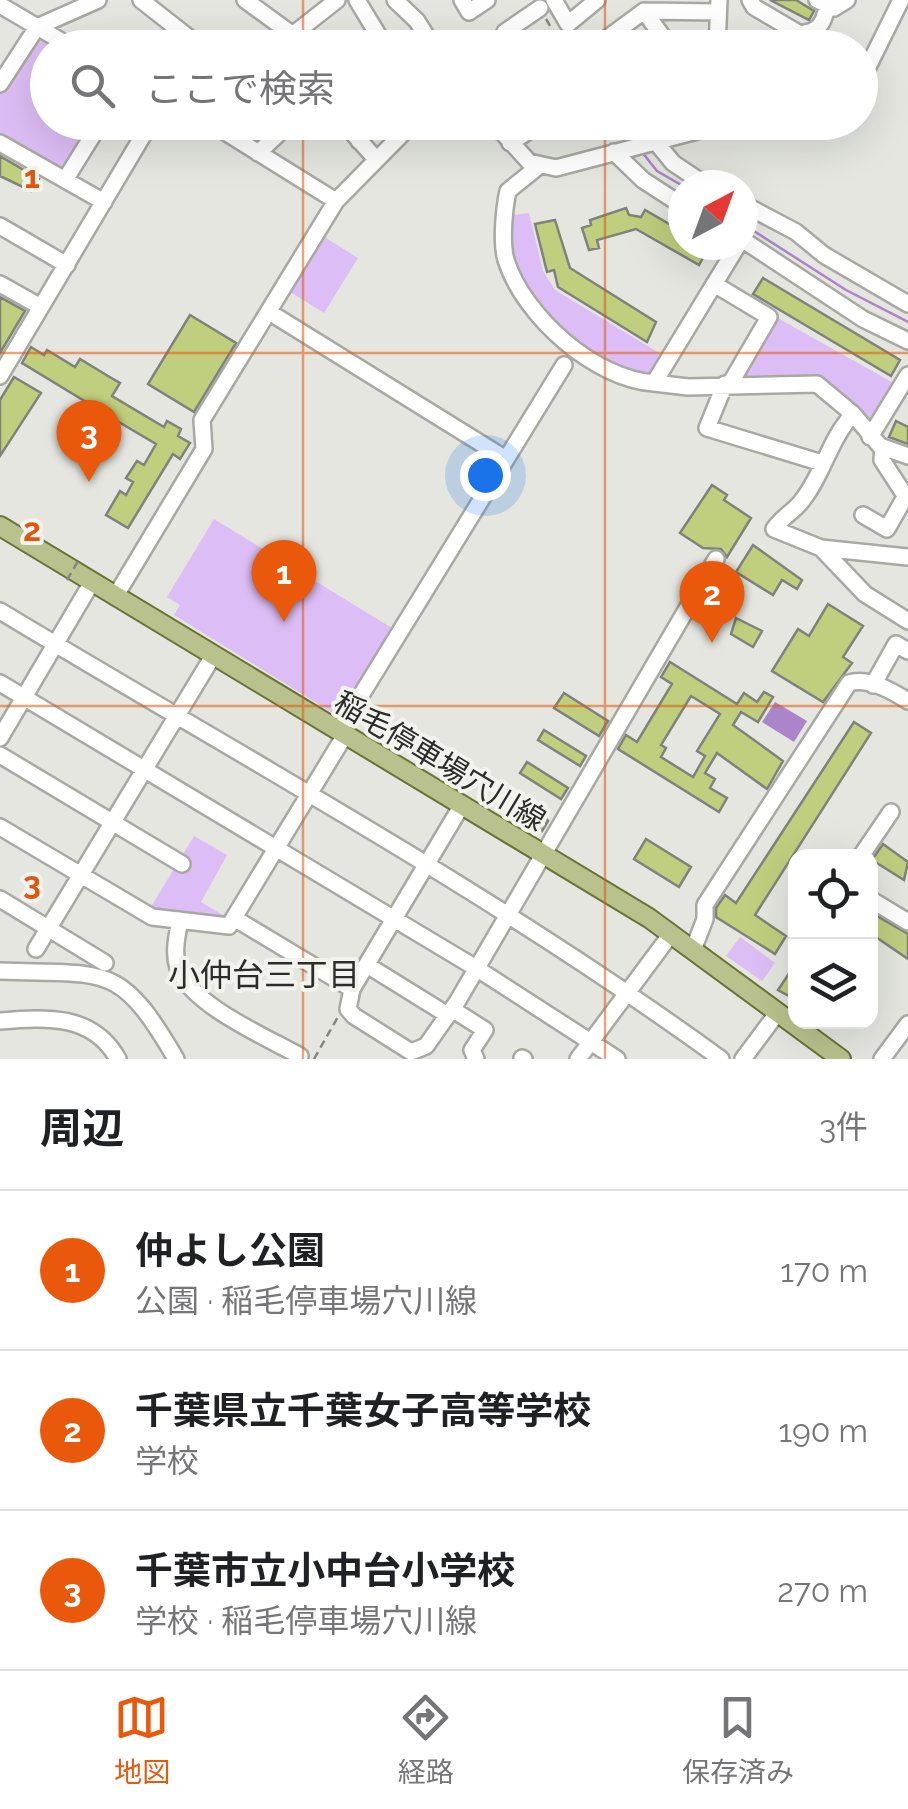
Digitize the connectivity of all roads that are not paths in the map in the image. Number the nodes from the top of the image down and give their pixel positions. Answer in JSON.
{"nodes":[{"id":1,"x":98,"y":0,"type":"edge"},
{"id":2,"x":141,"y":0,"type":"edge"},
{"id":3,"x":245,"y":0,"type":"edge"},
{"id":4,"x":337,"y":0,"type":"edge"},
{"id":5,"x":358,"y":0,"type":"edge"},
{"id":6,"x":395,"y":0,"type":"edge"},
{"id":7,"x":462,"y":0,"type":"edge"},
{"id":8,"x":486,"y":0,"type":"edge"},
{"id":9,"x":597,"y":0,"type":"edge"},
{"id":10,"x":750,"y":0,"type":"edge"},
{"id":11,"x":848,"y":0,"type":"edge"},
{"id":12,"x":901,"y":0,"type":"edge"},
{"id":13,"x":547,"y":4,"type":"edge"},
{"id":14,"x":822,"y":4,"type":"edge"},
{"id":15,"x":0,"y":5,"type":"edge"},
{"id":16,"x":718,"y":6,"type":"edge"},
{"id":17,"x":644,"y":11,"type":"junction"},
{"id":18,"x":38,"y":27,"type":"junction"},
{"id":19,"x":36,"y":30,"type":"edge"},
{"id":20,"x":43,"y":30,"type":"edge"},
{"id":21,"x":179,"y":30,"type":"edge"},
{"id":22,"x":285,"y":30,"type":"edge"},
{"id":23,"x":300,"y":30,"type":"edge"},
{"id":24,"x":372,"y":30,"type":"edge"},
{"id":25,"x":423,"y":30,"type":"edge"},
{"id":26,"x":508,"y":30,"type":"edge"},
{"id":27,"x":618,"y":30,"type":"edge"},
{"id":28,"x":653,"y":30,"type":"edge"},
{"id":29,"x":793,"y":30,"type":"edge"},
{"id":30,"x":817,"y":30,"type":"edge"},
{"id":31,"x":30,"y":39,"type":"edge"},
{"id":32,"x":878,"y":46,"type":"edge"},
{"id":33,"x":0,"y":83,"type":"edge"},
{"id":34,"x":89,"y":140,"type":"edge"},
{"id":35,"x":140,"y":140,"type":"edge"},
{"id":36,"x":237,"y":140,"type":"edge"},
{"id":37,"x":272,"y":140,"type":"edge"},
{"id":38,"x":358,"y":140,"type":"edge"},
{"id":39,"x":394,"y":140,"type":"edge"},
{"id":40,"x":510,"y":140,"type":"edge"},
{"id":41,"x":660,"y":140,"type":"edge"},
{"id":42,"x":0,"y":143,"type":"edge"},
{"id":43,"x":652,"y":143,"type":"junction"},
{"id":44,"x":620,"y":150,"type":"junction"},
{"id":45,"x":258,"y":153,"type":"junction"},
{"id":46,"x":375,"y":158,"type":"junction"},
{"id":47,"x":539,"y":166,"type":"junction"},
{"id":48,"x":684,"y":170,"type":"edge"},
{"id":49,"x":65,"y":180,"type":"junction"},
{"id":50,"x":668,"y":196,"type":"edge"},
{"id":51,"x":336,"y":201,"type":"junction"},
{"id":52,"x":104,"y":202,"type":"junction"},
{"id":53,"x":758,"y":213,"type":"edge"},
{"id":54,"x":0,"y":226,"type":"edge"},
{"id":55,"x":758,"y":253,"type":"edge"},
{"id":56,"x":729,"y":260,"type":"edge"},
{"id":57,"x":66,"y":265,"type":"junction"},
{"id":58,"x":0,"y":284,"type":"edge"},
{"id":59,"x":714,"y":284,"type":"junction"},
{"id":60,"x":908,"y":304,"type":"edge"},
{"id":61,"x":41,"y":307,"type":"junction"},
{"id":62,"x":269,"y":312,"type":"junction"},
{"id":63,"x":908,"y":341,"type":"edge"},
{"id":64,"x":564,"y":365,"type":"dead end"},
{"id":65,"x":2,"y":366,"type":"edge"},
{"id":66,"x":908,"y":375,"type":"edge"},
{"id":67,"x":654,"y":382,"type":"junction"},
{"id":68,"x":727,"y":384,"type":"junction"},
{"id":69,"x":853,"y":414,"type":"junction"},
{"id":70,"x":877,"y":442,"type":"junction"},
{"id":71,"x":908,"y":456,"type":"edge"},
{"id":72,"x":506,"y":459,"type":"junction"},
{"id":73,"x":822,"y":463,"type":"junction"},
{"id":74,"x":906,"y":498,"type":"edge"},
{"id":75,"x":863,"y":515,"type":"dead end"},
{"id":76,"x":0,"y":526,"type":"edge"},
{"id":77,"x":821,"y":548,"type":"junction"},
{"id":78,"x":908,"y":557,"type":"edge"},
{"id":79,"x":716,"y":559,"type":"dead end"},
{"id":80,"x":92,"y":582,"type":"junction"},
{"id":81,"x":115,"y":597,"type":"junction"},
{"id":82,"x":0,"y":612,"type":"edge"},
{"id":83,"x":907,"y":620,"type":"edge"},
{"id":84,"x":55,"y":645,"type":"junction"},
{"id":85,"x":908,"y":651,"type":"edge"},
{"id":86,"x":213,"y":656,"type":"junction"},
{"id":87,"x":0,"y":684,"type":"edge"},
{"id":88,"x":872,"y":685,"type":"junction"},
{"id":89,"x":24,"y":698,"type":"junction"},
{"id":90,"x":908,"y":701,"type":"edge"},
{"id":91,"x":176,"y":717,"type":"junction"},
{"id":92,"x":342,"y":733,"type":"junction"},
{"id":93,"x":0,"y":738,"type":"edge"},
{"id":94,"x":0,"y":755,"type":"edge"},
{"id":95,"x":144,"y":770,"type":"junction"},
{"id":96,"x":309,"y":797,"type":"junction"},
{"id":97,"x":462,"y":805,"type":"junction"},
{"id":98,"x":891,"y":812,"type":"dead end"},
{"id":99,"x":113,"y":822,"type":"junction"},
{"id":100,"x":0,"y":827,"type":"edge"},
{"id":101,"x":276,"y":849,"type":"junction"},
{"id":102,"x":866,"y":849,"type":"edge"},
{"id":103,"x":544,"y":855,"type":"junction"},
{"id":104,"x":182,"y":864,"type":"dead end"},
{"id":105,"x":426,"y":867,"type":"junction"},
{"id":106,"x":81,"y":875,"type":"junction"},
{"id":107,"x":0,"y":899,"type":"edge"},
{"id":108,"x":878,"y":903,"type":"edge"},
{"id":109,"x":507,"y":916,"type":"junction"},
{"id":110,"x":234,"y":918,"type":"junction"},
{"id":111,"x":180,"y":920,"type":"junction"},
{"id":112,"x":394,"y":920,"type":"junction"},
{"id":113,"x":908,"y":922,"type":"edge"},
{"id":114,"x":49,"y":928,"type":"junction"},
{"id":115,"x":672,"y":934,"type":"junction"},
{"id":116,"x":36,"y":949,"type":"dead end"},
{"id":117,"x":693,"y":950,"type":"junction"},
{"id":118,"x":105,"y":963,"type":"dead end"},
{"id":119,"x":366,"y":965,"type":"junction"},
{"id":120,"x":476,"y":968,"type":"junction"},
{"id":121,"x":0,"y":971,"type":"edge"},
{"id":122,"x":352,"y":989,"type":"junction"},
{"id":123,"x":629,"y":992,"type":"junction"},
{"id":124,"x":449,"y":1012,"type":"junction"},
{"id":125,"x":778,"y":1012,"type":"junction"},
{"id":126,"x":0,"y":1021,"type":"edge"},
{"id":127,"x":908,"y":1024,"type":"edge"},
{"id":128,"x":592,"y":1041,"type":"junction"},
{"id":129,"x":832,"y":1057,"type":"edge"},
{"id":130,"x":307,"y":1058,"type":"edge"},
{"id":131,"x":118,"y":1059,"type":"edge"},
{"id":132,"x":176,"y":1059,"type":"edge"},
{"id":133,"x":476,"y":1059,"type":"edge"},
{"id":134,"x":578,"y":1059,"type":"edge"},
{"id":135,"x":617,"y":1059,"type":"edge"},
{"id":136,"x":721,"y":1059,"type":"edge"},
{"id":137,"x":743,"y":1059,"type":"edge"},
{"id":138,"x":882,"y":1059,"type":"edge"}],
"edges":[{"from":1,"to":18,"type":"street"},
{"from":2,"to":21,"type":"street"},
{"from":3,"to":22,"type":"street"},
{"from":4,"to":23,"type":"street"},
{"from":5,"to":24,"type":"street"},
{"from":6,"to":25,"type":"street"},
{"from":7,"to":8,"type":"street"},
{"from":9,"to":13,"type":"street"},
{"from":10,"to":29,"type":"street"},
{"from":11,"to":14,"type":"street"},
{"from":12,"to":32,"type":"street"},
{"from":13,"to":26,"type":"street"},
{"from":14,"to":30,"type":"street"},
{"from":15,"to":18,"type":"street"},
{"from":16,"to":17,"type":"street"},
{"from":17,"to":27,"type":"street"},
{"from":17,"to":28,"type":"street"},
{"from":18,"to":19,"type":"street"},
{"from":18,"to":20,"type":"street"},
{"from":31,"to":33,"type":"street"},
{"from":34,"to":49,"type":"street"},
{"from":35,"to":52,"type":"street"},
{"from":36,"to":45,"type":"street"},
{"from":37,"to":45,"type":"street"},
{"from":38,"to":46,"type":"street"},
{"from":39,"to":46,"type":"street"},
{"from":40,"to":47,"type":"street"},
{"from":41,"to":43,"type":"street"},
{"from":42,"to":49,"type":"street"},
{"from":43,"to":44,"type":"street"},
{"from":43,"to":48,"type":"street"},
{"from":44,"to":47,"type":"street"},
{"from":44,"to":50,"type":"street"},
{"from":45,"to":51,"type":"street"},
{"from":46,"to":51,"type":"street"},
{"from":47,"to":67,"type":"street"},
{"from":49,"to":52,"type":"street"},
{"from":51,"to":62,"type":"street"},
{"from":52,"to":57,"type":"street"},
{"from":53,"to":60,"type":"street"},
{"from":54,"to":57,"type":"street"},
{"from":55,"to":63,"type":"street"},
{"from":56,"to":59,"type":"street"},
{"from":57,"to":61,"type":"street"},
{"from":58,"to":61,"type":"street"},
{"from":59,"to":67,"type":"street"},
{"from":59,"to":68,"type":"street"},
{"from":61,"to":65,"type":"street"},
{"from":62,"to":72,"type":"street"},
{"from":62,"to":81,"type":"street"},
{"from":64,"to":72,"type":"street"},
{"from":66,"to":70,"type":"street"},
{"from":67,"to":68,"type":"street"},
{"from":68,"to":69,"type":"street"},
{"from":68,"to":73,"type":"street"},
{"from":69,"to":70,"type":"street"},
{"from":69,"to":73,"type":"street"},
{"from":70,"to":71,"type":"street"},
{"from":70,"to":74,"type":"street"},
{"from":72,"to":92,"type":"street"},
{"from":73,"to":77,"type":"street"},
{"from":74,"to":75,"type":"street"},
{"from":76,"to":80,"type":"main road","name":"稲毛停車場穴川線"},
{"from":77,"to":78,"type":"street"},
{"from":77,"to":83,"type":"street"},
{"from":79,"to":103,"type":"street"},
{"from":80,"to":81,"type":"main road","name":"稲毛停車場穴川線"},
{"from":80,"to":84,"type":"street"},
{"from":81,"to":86,"type":"main road","name":"稲毛停車場穴川線"},
{"from":82,"to":84,"type":"street"},
{"from":84,"to":89,"type":"street"},
{"from":84,"to":91,"type":"street"},
{"from":85,"to":88,"type":"street"},
{"from":86,"to":91,"type":"street"},
{"from":86,"to":92,"type":"main road","name":"稲毛停車場穴川線"},
{"from":87,"to":89,"type":"street"},
{"from":88,"to":90,"type":"street"},
{"from":88,"to":117,"type":"street"},
{"from":89,"to":93,"type":"street"},
{"from":89,"to":95,"type":"street"},
{"from":91,"to":95,"type":"street"},
{"from":91,"to":96,"type":"street"},
{"from":92,"to":96,"type":"street"},
{"from":92,"to":97,"type":"main road","name":"稲毛停車場穴川線"},
{"from":94,"to":99,"type":"street"},
{"from":95,"to":99,"type":"street"},
{"from":95,"to":101,"type":"street"},
{"from":96,"to":101,"type":"street"},
{"from":96,"to":105,"type":"street"},
{"from":97,"to":103,"type":"main road","name":"稲毛停車場穴川線"},
{"from":97,"to":105,"type":"street"},
{"from":98,"to":102,"type":"street"},
{"from":99,"to":104,"type":"street"},
{"from":99,"to":106,"type":"street"},
{"from":100,"to":106,"type":"street"},
{"from":101,"to":110,"type":"street"},
{"from":101,"to":112,"type":"street"},
{"from":103,"to":109,"type":"street"},
{"from":103,"to":115,"type":"main road","name":"稲毛停車場穴川線"},
{"from":105,"to":109,"type":"street"},
{"from":105,"to":112,"type":"street"},
{"from":106,"to":111,"type":"street"},
{"from":106,"to":114,"type":"street"},
{"from":107,"to":114,"type":"street"},
{"from":108,"to":113,"type":"street"},
{"from":109,"to":120,"type":"street"},
{"from":109,"to":123,"type":"street"},
{"from":110,"to":111,"type":"street"},
{"from":110,"to":122,"type":"street"},
{"from":111,"to":130,"type":"street"},
{"from":112,"to":119,"type":"street"},
{"from":112,"to":120,"type":"street"},
{"from":114,"to":116,"type":"street"},
{"from":114,"to":118,"type":"street"},
{"from":115,"to":117,"type":"main road","name":"稲毛停車場穴川線"},
{"from":115,"to":123,"type":"street"},
{"from":117,"to":125,"type":"main road","name":"稲毛停車場穴川線"},
{"from":119,"to":122,"type":"street"},
{"from":119,"to":124,"type":"street"},
{"from":120,"to":124,"type":"street"},
{"from":120,"to":128,"type":"street"},
{"from":121,"to":132,"type":"street"},
{"from":122,"to":124,"type":"street"},
{"from":123,"to":128,"type":"street"},
{"from":123,"to":136,"type":"street"},
{"from":124,"to":133,"type":"street"},
{"from":125,"to":129,"type":"main road","name":"稲毛停車場穴川線"},
{"from":125,"to":137,"type":"street"},
{"from":126,"to":131,"type":"street"},
{"from":127,"to":138,"type":"street"},
{"from":128,"to":134,"type":"street"},
{"from":128,"to":135,"type":"street"}]}
